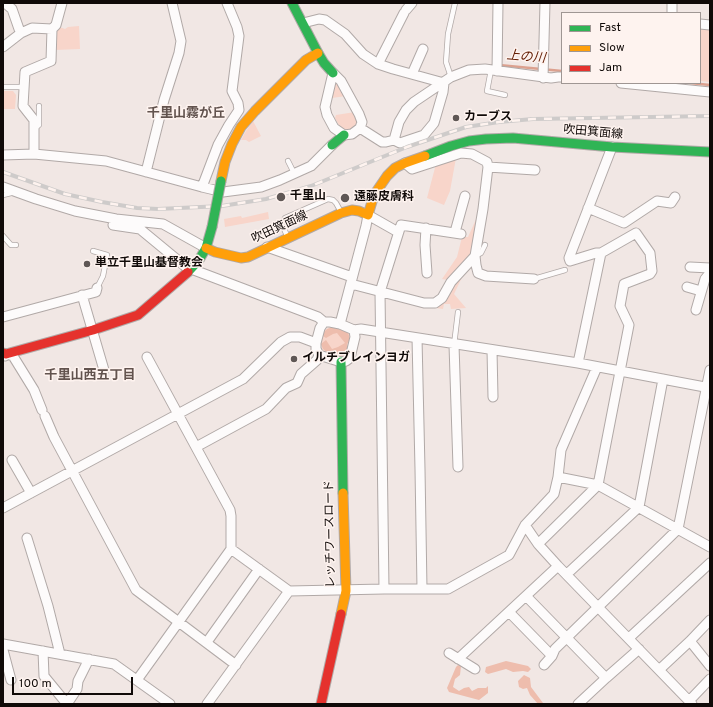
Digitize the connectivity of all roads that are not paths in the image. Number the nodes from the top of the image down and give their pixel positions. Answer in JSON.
{"nodes":[{"id":1,"x":62,"y":3,"type":"edge"},
{"id":2,"x":172,"y":3,"type":"edge"},
{"id":3,"x":227,"y":3,"type":"edge"},
{"id":4,"x":293,"y":3,"type":"edge"},
{"id":5,"x":455,"y":3,"type":"edge"},
{"id":6,"x":498,"y":3,"type":"edge"},
{"id":7,"x":545,"y":3,"type":"edge"},
{"id":8,"x":4,"y":4,"type":"edge"},
{"id":9,"x":408,"y":9,"type":"edge"},
{"id":10,"x":303,"y":23,"type":"junction"},
{"id":11,"x":52,"y":29,"type":"junction"},
{"id":12,"x":21,"y":34,"type":"junction"},
{"id":13,"x":3,"y":47,"type":"edge"},
{"id":14,"x":423,"y":49,"type":"dead end"},
{"id":15,"x":318,"y":52,"type":"junction"},
{"id":16,"x":378,"y":64,"type":"junction"},
{"id":17,"x":496,"y":67,"type":"junction"},
{"id":18,"x":333,"y":73,"type":"junction"},
{"id":19,"x":543,"y":73,"type":"junction"},
{"id":20,"x":412,"y":74,"type":"junction"},
{"id":21,"x":561,"y":77,"type":"edge"},
{"id":22,"x":448,"y":80,"type":"junction"},
{"id":23,"x":644,"y":84,"type":"edge"},
{"id":24,"x":668,"y":85,"type":"edge"},
{"id":25,"x":3,"y":87,"type":"edge"},
{"id":26,"x":24,"y":87,"type":"junction"},
{"id":27,"x":710,"y":92,"type":"edge"},
{"id":28,"x":505,"y":95,"type":"dead end"},
{"id":29,"x":39,"y":106,"type":"dead end"},
{"id":30,"x":360,"y":128,"type":"junction"},
{"id":31,"x":34,"y":129,"type":"junction"},
{"id":32,"x":344,"y":135,"type":"junction"},
{"id":33,"x":394,"y":140,"type":"junction"},
{"id":34,"x":332,"y":145,"type":"joint"},
{"id":35,"x":612,"y":147,"type":"junction"},
{"id":36,"x":710,"y":152,"type":"edge"},
{"id":37,"x":34,"y":154,"type":"junction"},
{"id":38,"x":3,"y":155,"type":"edge"},
{"id":39,"x":288,"y":161,"type":"dead end"},
{"id":40,"x":405,"y":163,"type":"junction"},
{"id":41,"x":488,"y":166,"type":"junction"},
{"id":42,"x":535,"y":170,"type":"dead end"},
{"id":43,"x":146,"y":172,"type":"junction"},
{"id":44,"x":294,"y":173,"type":"junction"},
{"id":45,"x":3,"y":186,"type":"edge"},
{"id":46,"x":202,"y":187,"type":"junction"},
{"id":47,"x":14,"y":191,"type":"junction"},
{"id":48,"x":3,"y":195,"type":"edge"},
{"id":49,"x":465,"y":196,"type":"dead end"},
{"id":50,"x":675,"y":197,"type":"dead end"},
{"id":51,"x":588,"y":208,"type":"junction"},
{"id":52,"x":341,"y":213,"type":"junction"},
{"id":53,"x":368,"y":215,"type":"junction"},
{"id":54,"x":114,"y":224,"type":"dead end"},
{"id":55,"x":426,"y":228,"type":"junction"},
{"id":56,"x":398,"y":232,"type":"junction"},
{"id":57,"x":3,"y":236,"type":"edge"},
{"id":58,"x":288,"y":238,"type":"junction"},
{"id":59,"x":16,"y":245,"type":"dead end"},
{"id":60,"x":485,"y":245,"type":"dead end"},
{"id":61,"x":206,"y":248,"type":"junction"},
{"id":62,"x":267,"y":248,"type":"junction"},
{"id":63,"x":93,"y":251,"type":"dead end"},
{"id":64,"x":601,"y":253,"type":"junction"},
{"id":65,"x":474,"y":256,"type":"junction"},
{"id":66,"x":690,"y":268,"type":"dead end"},
{"id":67,"x":710,"y":268,"type":"edge"},
{"id":68,"x":192,"y":269,"type":"junction"},
{"id":69,"x":565,"y":270,"type":"dead end"},
{"id":70,"x":427,"y":273,"type":"dead end"},
{"id":71,"x":710,"y":273,"type":"edge"},
{"id":72,"x":534,"y":280,"type":"joint"},
{"id":73,"x":351,"y":281,"type":"junction"},
{"id":74,"x":687,"y":287,"type":"dead end"},
{"id":75,"x":97,"y":288,"type":"joint"},
{"id":76,"x":701,"y":291,"type":"junction"},
{"id":77,"x":380,"y":292,"type":"junction"},
{"id":78,"x":82,"y":295,"type":"junction"},
{"id":79,"x":696,"y":310,"type":"dead end"},
{"id":80,"x":458,"y":312,"type":"dead end"},
{"id":81,"x":3,"y":317,"type":"edge"},
{"id":82,"x":324,"y":322,"type":"junction"},
{"id":83,"x":340,"y":324,"type":"junction"},
{"id":84,"x":92,"y":330,"type":"junction"},
{"id":85,"x":354,"y":330,"type":"junction"},
{"id":86,"x":380,"y":332,"type":"junction"},
{"id":87,"x":417,"y":338,"type":"junction"},
{"id":88,"x":316,"y":342,"type":"junction"},
{"id":89,"x":454,"y":344,"type":"junction"},
{"id":90,"x":492,"y":350,"type":"junction"},
{"id":91,"x":4,"y":355,"type":"edge"},
{"id":92,"x":319,"y":355,"type":"junction"},
{"id":93,"x":147,"y":357,"type":"dead end"},
{"id":94,"x":341,"y":362,"type":"junction"},
{"id":95,"x":578,"y":363,"type":"junction"},
{"id":96,"x":597,"y":366,"type":"junction"},
{"id":97,"x":104,"y":370,"type":"dead end"},
{"id":98,"x":710,"y":370,"type":"edge"},
{"id":99,"x":620,"y":371,"type":"junction"},
{"id":100,"x":663,"y":379,"type":"junction"},
{"id":101,"x":708,"y":388,"type":"edge"},
{"id":102,"x":493,"y":396,"type":"dead end"},
{"id":103,"x":178,"y":414,"type":"junction"},
{"id":104,"x":196,"y":447,"type":"junction"},
{"id":105,"x":12,"y":460,"type":"dead end"},
{"id":106,"x":458,"y":467,"type":"dead end"},
{"id":107,"x":72,"y":470,"type":"junction"},
{"id":108,"x":558,"y":477,"type":"junction"},
{"id":109,"x":598,"y":485,"type":"junction"},
{"id":110,"x":31,"y":493,"type":"junction"},
{"id":111,"x":639,"y":507,"type":"junction"},
{"id":112,"x":3,"y":508,"type":"edge"},
{"id":113,"x":525,"y":525,"type":"junction"},
{"id":114,"x":678,"y":529,"type":"junction"},
{"id":115,"x":27,"y":538,"type":"dead end"},
{"id":116,"x":538,"y":544,"type":"junction"},
{"id":117,"x":710,"y":547,"type":"edge"},
{"id":118,"x":231,"y":549,"type":"junction"},
{"id":119,"x":710,"y":563,"type":"edge"},
{"id":120,"x":558,"y":566,"type":"junction"},
{"id":121,"x":259,"y":569,"type":"junction"},
{"id":122,"x":567,"y":574,"type":"junction"},
{"id":123,"x":384,"y":589,"type":"junction"},
{"id":124,"x":422,"y":589,"type":"junction"},
{"id":125,"x":289,"y":591,"type":"junction"},
{"id":126,"x":346,"y":591,"type":"junction"},
{"id":127,"x":526,"y":596,"type":"junction"},
{"id":128,"x":599,"y":607,"type":"junction"},
{"id":129,"x":509,"y":612,"type":"junction"},
{"id":130,"x":710,"y":620,"type":"edge"},
{"id":131,"x":178,"y":621,"type":"junction"},
{"id":132,"x":567,"y":638,"type":"junction"},
{"id":133,"x":629,"y":638,"type":"junction"},
{"id":134,"x":690,"y":641,"type":"junction"},
{"id":135,"x":207,"y":642,"type":"junction"},
{"id":136,"x":3,"y":644,"type":"edge"},
{"id":137,"x":639,"y":649,"type":"junction"},
{"id":138,"x":3,"y":650,"type":"edge"},
{"id":139,"x":43,"y":651,"type":"junction"},
{"id":140,"x":60,"y":654,"type":"junction"},
{"id":141,"x":449,"y":654,"type":"dead end"},
{"id":142,"x":552,"y":656,"type":"junction"},
{"id":143,"x":89,"y":659,"type":"junction"},
{"id":144,"x":458,"y":659,"type":"junction"},
{"id":145,"x":236,"y":665,"type":"junction"},
{"id":146,"x":544,"y":665,"type":"dead end"},
{"id":147,"x":710,"y":666,"type":"edge"},
{"id":148,"x":475,"y":669,"type":"dead end"},
{"id":149,"x":659,"y":670,"type":"junction"},
{"id":150,"x":606,"y":678,"type":"junction"},
{"id":151,"x":710,"y":678,"type":"edge"},
{"id":152,"x":11,"y":680,"type":"dead end"},
{"id":153,"x":138,"y":680,"type":"junction"},
{"id":154,"x":691,"y":702,"type":"edge"},
{"id":155,"x":324,"y":703,"type":"edge"},
{"id":156,"x":170,"y":704,"type":"edge"},
{"id":157,"x":207,"y":704,"type":"edge"},
{"id":158,"x":578,"y":704,"type":"edge"}],
"edges":[{"from":1,"to":11,"type":"street"},
{"from":2,"to":43,"type":"street"},
{"from":3,"to":46,"type":"street"},
{"from":4,"to":10,"type":"main road"},
{"from":5,"to":22,"type":"lane"},
{"from":6,"to":17,"type":"street"},
{"from":7,"to":19,"type":"street"},
{"from":8,"to":12,"type":"street"},
{"from":9,"to":16,"type":"street"},
{"from":10,"to":15,"type":"main road"},
{"from":10,"to":16,"type":"street"},
{"from":11,"to":12,"type":"street"},
{"from":11,"to":26,"type":"street"},
{"from":12,"to":13,"type":"street"},
{"from":14,"to":20,"type":"street"},
{"from":15,"to":18,"type":"main road"},
{"from":15,"to":61,"type":"main road","bridge":true},
{"from":16,"to":20,"type":"street"},
{"from":17,"to":19,"type":"street"},
{"from":17,"to":22,"type":"street"},
{"from":17,"to":28,"type":"lane"},
{"from":18,"to":30,"type":"street"},
{"from":18,"to":32,"type":"street"},
{"from":19,"to":21,"type":"street"},
{"from":20,"to":22,"type":"street"},
{"from":22,"to":33,"type":"street"},
{"from":22,"to":33,"type":"street"},
{"from":23,"to":24,"type":"street"},
{"from":24,"to":27,"type":"street"},
{"from":25,"to":26,"type":"lane"},
{"from":26,"to":31,"type":"street"},
{"from":29,"to":31,"type":"lane"},
{"from":30,"to":32,"type":"street"},
{"from":30,"to":33,"type":"street"},
{"from":31,"to":37,"type":"street"},
{"from":32,"to":34,"type":"main road"},
{"from":34,"to":44,"type":"street"},
{"from":35,"to":36,"type":"main road","name":"吹田箕面線"},
{"from":35,"to":40,"type":"main road","name":"吹田箕面線"},
{"from":35,"to":51,"type":"street"},
{"from":37,"to":38,"type":"street"},
{"from":37,"to":43,"type":"street"},
{"from":39,"to":44,"type":"lane"},
{"from":40,"to":41,"type":"street"},
{"from":40,"to":53,"type":"main road","name":"吹田箕面線"},
{"from":41,"to":42,"type":"street"},
{"from":41,"to":65,"type":"street"},
{"from":43,"to":46,"type":"street"},
{"from":44,"to":46,"type":"street"},
{"from":45,"to":47,"type":"street"},
{"from":47,"to":48,"type":"lane"},
{"from":47,"to":61,"type":"street"},
{"from":49,"to":55,"type":"street"},
{"from":50,"to":51,"type":"street"},
{"from":51,"to":64,"type":"street"},
{"from":52,"to":53,"type":"main road","name":"吹田箕面線"},
{"from":52,"to":58,"type":"main road","name":"吹田箕面線"},
{"from":52,"to":58,"type":"lane"},
{"from":53,"to":56,"type":"street"},
{"from":53,"to":73,"type":"street"},
{"from":54,"to":68,"type":"street"},
{"from":55,"to":56,"type":"street"},
{"from":55,"to":70,"type":"street"},
{"from":56,"to":77,"type":"street"},
{"from":57,"to":59,"type":"lane"},
{"from":58,"to":62,"type":"main road","name":"吹田箕面線"},
{"from":60,"to":65,"type":"lane"},
{"from":61,"to":62,"type":"main road","name":"吹田箕面線"},
{"from":61,"to":68,"type":"main road"},
{"from":62,"to":73,"type":"street"},
{"from":63,"to":75,"type":"lane"},
{"from":64,"to":95,"type":"street"},
{"from":64,"to":99,"type":"street"},
{"from":65,"to":72,"type":"street"},
{"from":65,"to":77,"type":"street"},
{"from":66,"to":67,"type":"street"},
{"from":68,"to":82,"type":"street"},
{"from":68,"to":84,"type":"main road"},
{"from":69,"to":72,"type":"lane"},
{"from":71,"to":76,"type":"street"},
{"from":73,"to":77,"type":"street"},
{"from":73,"to":83,"type":"street"},
{"from":74,"to":76,"type":"street"},
{"from":75,"to":78,"type":"street"},
{"from":76,"to":79,"type":"street"},
{"from":77,"to":86,"type":"street"},
{"from":78,"to":81,"type":"street"},
{"from":78,"to":84,"type":"street"},
{"from":80,"to":89,"type":"lane"},
{"from":82,"to":83,"type":"street"},
{"from":82,"to":88,"type":"street"},
{"from":83,"to":85,"type":"street"},
{"from":84,"to":91,"type":"main road"},
{"from":84,"to":97,"type":"street"},
{"from":85,"to":86,"type":"street"},
{"from":85,"to":94,"type":"street"},
{"from":86,"to":87,"type":"street"},
{"from":86,"to":123,"type":"street"},
{"from":87,"to":89,"type":"street"},
{"from":87,"to":124,"type":"street"},
{"from":88,"to":92,"type":"street"},
{"from":88,"to":103,"type":"street"},
{"from":89,"to":90,"type":"street"},
{"from":89,"to":106,"type":"street"},
{"from":90,"to":95,"type":"street"},
{"from":90,"to":102,"type":"street"},
{"from":91,"to":107,"type":"street"},
{"from":92,"to":94,"type":"street"},
{"from":92,"to":104,"type":"street"},
{"from":93,"to":103,"type":"street"},
{"from":94,"to":126,"type":"main road","name":"レッチワースロード"},
{"from":95,"to":96,"type":"street"},
{"from":96,"to":99,"type":"street"},
{"from":96,"to":108,"type":"street"},
{"from":98,"to":101,"type":"street"},
{"from":99,"to":100,"type":"street"},
{"from":99,"to":109,"type":"street"},
{"from":100,"to":101,"type":"street"},
{"from":100,"to":111,"type":"street"},
{"from":101,"to":114,"type":"street"},
{"from":103,"to":104,"type":"street"},
{"from":103,"to":107,"type":"street"},
{"from":104,"to":118,"type":"street"},
{"from":105,"to":110,"type":"street"},
{"from":107,"to":110,"type":"street"},
{"from":107,"to":131,"type":"street"},
{"from":108,"to":109,"type":"street"},
{"from":108,"to":113,"type":"street"},
{"from":109,"to":111,"type":"street"},
{"from":109,"to":116,"type":"street"},
{"from":110,"to":112,"type":"street"},
{"from":111,"to":114,"type":"street"},
{"from":111,"to":122,"type":"street"},
{"from":113,"to":116,"type":"street"},
{"from":113,"to":124,"type":"street"},
{"from":114,"to":117,"type":"street"},
{"from":114,"to":128,"type":"street"},
{"from":115,"to":140,"type":"street"},
{"from":116,"to":120,"type":"street"},
{"from":118,"to":121,"type":"street"},
{"from":118,"to":131,"type":"street"},
{"from":119,"to":133,"type":"street"},
{"from":120,"to":122,"type":"street"},
{"from":120,"to":127,"type":"street"},
{"from":121,"to":125,"type":"street"},
{"from":121,"to":135,"type":"street"},
{"from":122,"to":128,"type":"street"},
{"from":123,"to":124,"type":"street"},
{"from":123,"to":126,"type":"street"},
{"from":125,"to":126,"type":"street"},
{"from":125,"to":145,"type":"street"},
{"from":126,"to":155,"type":"main road","name":"レッチワースロード"},
{"from":127,"to":129,"type":"street"},
{"from":127,"to":132,"type":"street"},
{"from":128,"to":132,"type":"street"},
{"from":128,"to":133,"type":"street"},
{"from":129,"to":142,"type":"street"},
{"from":129,"to":144,"type":"street"},
{"from":130,"to":134,"type":"street"},
{"from":131,"to":135,"type":"street"},
{"from":131,"to":153,"type":"street"},
{"from":132,"to":142,"type":"street"},
{"from":132,"to":150,"type":"street"},
{"from":133,"to":137,"type":"street"},
{"from":134,"to":147,"type":"street"},
{"from":134,"to":149,"type":"street"},
{"from":135,"to":145,"type":"street"},
{"from":136,"to":139,"type":"street"},
{"from":137,"to":149,"type":"street"},
{"from":137,"to":150,"type":"street"},
{"from":138,"to":152,"type":"street"},
{"from":139,"to":140,"type":"street"},
{"from":139,"to":143,"type":"street"},
{"from":140,"to":143,"type":"street"},
{"from":141,"to":144,"type":"street"},
{"from":142,"to":146,"type":"street"},
{"from":143,"to":153,"type":"street"},
{"from":144,"to":148,"type":"street"},
{"from":145,"to":157,"type":"street"},
{"from":149,"to":154,"type":"street"},
{"from":150,"to":158,"type":"street"},
{"from":151,"to":154,"type":"street"},
{"from":153,"to":156,"type":"street"}]}
